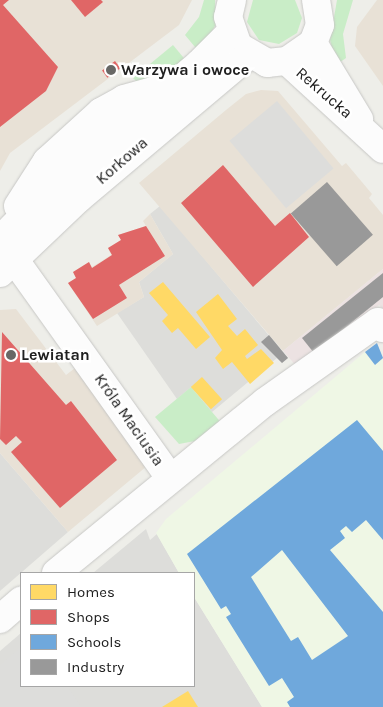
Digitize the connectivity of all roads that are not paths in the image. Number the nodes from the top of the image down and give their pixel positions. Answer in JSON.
{"nodes":[{"id":1,"x":232,"y":0,"type":"edge"},
{"id":2,"x":319,"y":2,"type":"edge"},
{"id":3,"x":231,"y":32,"type":"junction"},
{"id":4,"x":313,"y":42,"type":"junction"},
{"id":5,"x":249,"y":55,"type":"junction"},
{"id":6,"x":288,"y":61,"type":"junction"},
{"id":7,"x":362,"y":124,"type":"junction"},
{"id":8,"x":383,"y":149,"type":"edge"},
{"id":9,"x":4,"y":253,"type":"edge"},
{"id":10,"x":383,"y":328,"type":"edge"},
{"id":11,"x":171,"y":478,"type":"junction"},
{"id":12,"x":57,"y":572,"type":"edge"}],
"edges":[{"from":1,"to":3,"type":"street"},
{"from":2,"to":4,"type":"street"},
{"from":3,"to":5,"type":"street"},
{"from":3,"to":9,"type":"street","name":"Korkowa"},
{"from":4,"to":6,"type":"street"},
{"from":4,"to":7,"type":"street","name":"Rekrucka"},
{"from":5,"to":6,"type":"street"},
{"from":5,"to":9,"type":"street","name":"Korkowa"},
{"from":6,"to":7,"type":"street","name":"Rekrucka"},
{"from":7,"to":8,"type":"street","name":"Rekrucka"},
{"from":9,"to":11,"type":"street","name":"Króla Maciusia"},
{"from":10,"to":11,"type":"street"},
{"from":11,"to":12,"type":"street","name":"Króla Maciusia"}]}
